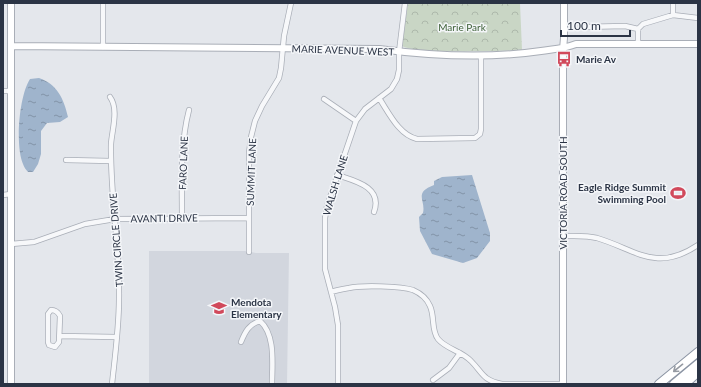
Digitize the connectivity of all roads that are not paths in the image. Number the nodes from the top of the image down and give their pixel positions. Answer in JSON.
{"nodes":[{"id":1,"x":11,"y":3,"type":"edge"},
{"id":2,"x":103,"y":3,"type":"edge"},
{"id":3,"x":291,"y":3,"type":"edge"},
{"id":4,"x":405,"y":3,"type":"edge"},
{"id":5,"x":564,"y":3,"type":"edge"},
{"id":6,"x":673,"y":3,"type":"edge"},
{"id":7,"x":673,"y":15,"type":"junction"},
{"id":8,"x":698,"y":18,"type":"edge"},
{"id":9,"x":581,"y":27,"type":"dead end"},
{"id":10,"x":638,"y":29,"type":"junction"},
{"id":11,"x":638,"y":44,"type":"junction"},
{"id":12,"x":698,"y":44,"type":"edge"},
{"id":13,"x":10,"y":46,"type":"junction"},
{"id":14,"x":103,"y":47,"type":"junction"},
{"id":15,"x":282,"y":48,"type":"junction"},
{"id":16,"x":563,"y":49,"type":"junction"},
{"id":17,"x":399,"y":52,"type":"junction"},
{"id":18,"x":481,"y":56,"type":"junction"},
{"id":19,"x":3,"y":91,"type":"edge"},
{"id":20,"x":11,"y":91,"type":"junction"},
{"id":21,"x":110,"y":97,"type":"dead end"},
{"id":22,"x":379,"y":98,"type":"junction"},
{"id":23,"x":324,"y":99,"type":"dead end"},
{"id":24,"x":189,"y":110,"type":"dead end"},
{"id":25,"x":356,"y":121,"type":"junction"},
{"id":26,"x":66,"y":160,"type":"dead end"},
{"id":27,"x":111,"y":161,"type":"junction"},
{"id":28,"x":338,"y":175,"type":"junction"},
{"id":29,"x":11,"y":194,"type":"junction"},
{"id":30,"x":3,"y":195,"type":"edge"},
{"id":31,"x":374,"y":212,"type":"dead end"},
{"id":32,"x":182,"y":218,"type":"junction"},
{"id":33,"x":249,"y":218,"type":"junction"},
{"id":34,"x":114,"y":219,"type":"junction"},
{"id":35,"x":563,"y":236,"type":"junction"},
{"id":36,"x":11,"y":244,"type":"junction"},
{"id":37,"x":698,"y":245,"type":"edge"},
{"id":38,"x":249,"y":252,"type":"dead end"},
{"id":39,"x":331,"y":292,"type":"junction"},
{"id":40,"x":60,"y":336,"type":"junction"},
{"id":41,"x":116,"y":337,"type":"junction"},
{"id":42,"x":241,"y":342,"type":"dead end"},
{"id":43,"x":698,"y":352,"type":"edge"},
{"id":44,"x":460,"y":353,"type":"junction"},
{"id":45,"x":698,"y":364,"type":"edge"},
{"id":46,"x":698,"y":372,"type":"edge"},
{"id":47,"x":433,"y":380,"type":"dead end"},
{"id":48,"x":11,"y":384,"type":"edge"},
{"id":49,"x":112,"y":384,"type":"edge"},
{"id":50,"x":272,"y":384,"type":"edge"},
{"id":51,"x":338,"y":384,"type":"edge"},
{"id":52,"x":563,"y":384,"type":"edge"},
{"id":53,"x":659,"y":384,"type":"edge"},
{"id":54,"x":674,"y":384,"type":"edge"},
{"id":55,"x":685,"y":384,"type":"edge"}],
"edges":[{"from":1,"to":13,"type":"street"},
{"from":2,"to":14,"type":"street"},
{"from":3,"to":15,"type":"street","name":"SUMMIT LANE"},
{"from":4,"to":17,"type":"street","name":"WALSH LANE"},
{"from":5,"to":16,"type":"street","name":"VICTORIA ROAD SOUTH"},
{"from":6,"to":7,"type":"street"},
{"from":7,"to":8,"type":"street"},
{"from":7,"to":10,"type":"street"},
{"from":9,"to":10,"type":"street"},
{"from":10,"to":11,"type":"street"},
{"from":11,"to":12,"type":"street","name":"MARIE AVENUE WEST"},
{"from":11,"to":16,"type":"street","name":"MARIE AVENUE WEST"},
{"from":13,"to":14,"type":"street","name":"MARIE AVENUE WEST"},
{"from":13,"to":20,"type":"street"},
{"from":14,"to":15,"type":"street","name":"MARIE AVENUE WEST"},
{"from":15,"to":17,"type":"street","name":"MARIE AVENUE WEST"},
{"from":15,"to":33,"type":"street","name":"SUMMIT LANE"},
{"from":16,"to":18,"type":"street","name":"MARIE AVENUE WEST"},
{"from":16,"to":35,"type":"street","name":"VICTORIA ROAD SOUTH"},
{"from":17,"to":18,"type":"street","name":"MARIE AVENUE WEST"},
{"from":17,"to":22,"type":"street","name":"WALSH LANE"},
{"from":18,"to":22,"type":"street"},
{"from":19,"to":20,"type":"street"},
{"from":20,"to":29,"type":"street"},
{"from":21,"to":27,"type":"street","name":"TWIN CIRCLE DRIVE"},
{"from":22,"to":25,"type":"street","name":"WALSH LANE"},
{"from":23,"to":25,"type":"street"},
{"from":24,"to":32,"type":"street","name":"FARO LANE"},
{"from":25,"to":28,"type":"street","name":"WALSH LANE"},
{"from":26,"to":27,"type":"street"},
{"from":27,"to":34,"type":"street","name":"TWIN CIRCLE DRIVE"},
{"from":28,"to":31,"type":"street"},
{"from":28,"to":39,"type":"street","name":"WALSH LANE"},
{"from":29,"to":30,"type":"street"},
{"from":29,"to":36,"type":"street"},
{"from":32,"to":33,"type":"street","name":"AVANTI DRIVE"},
{"from":32,"to":34,"type":"street","name":"AVANTI DRIVE"},
{"from":33,"to":38,"type":"street","name":"SUMMIT LANE"},
{"from":34,"to":36,"type":"street","name":"AVANTI DRIVE"},
{"from":34,"to":41,"type":"street","name":"TWIN CIRCLE DRIVE"},
{"from":35,"to":37,"type":"street"},
{"from":35,"to":52,"type":"street","name":"VICTORIA ROAD SOUTH"},
{"from":36,"to":48,"type":"street"},
{"from":39,"to":44,"type":"street"},
{"from":39,"to":51,"type":"street","name":"WALSH LANE"},
{"from":40,"to":40,"type":"street"},
{"from":40,"to":41,"type":"street"},
{"from":41,"to":49,"type":"street","name":"TWIN CIRCLE DRIVE"},
{"from":42,"to":50,"type":"street"},
{"from":43,"to":53,"type":"highway","one_way":true},
{"from":44,"to":47,"type":"street"},
{"from":44,"to":52,"type":"street"},
{"from":45,"to":54,"type":"highway"},
{"from":46,"to":55,"type":"highway"}]}
